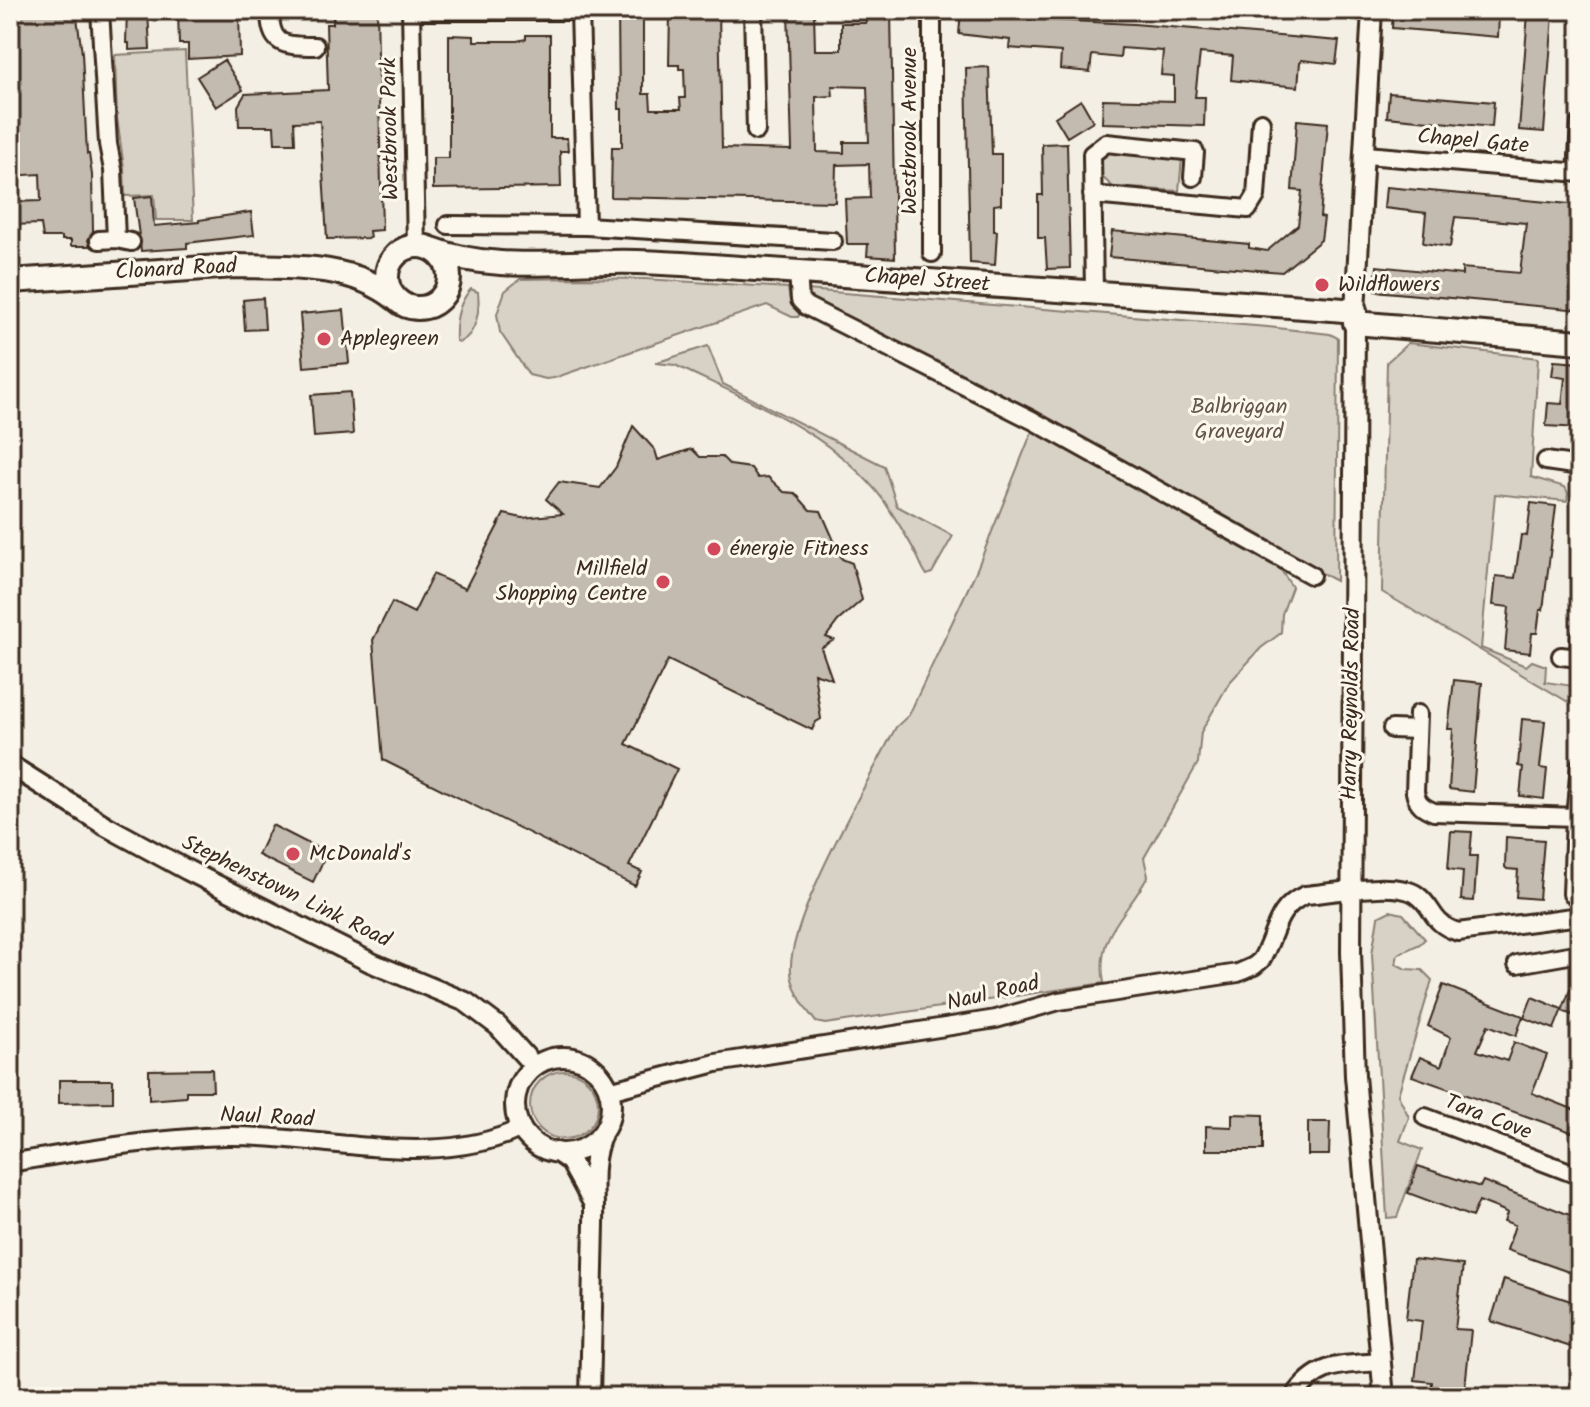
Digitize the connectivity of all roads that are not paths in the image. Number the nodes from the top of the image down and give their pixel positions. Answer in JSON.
{"nodes":[{"id":1,"x":100,"y":10,"type":"edge"},
{"id":2,"x":270,"y":10,"type":"edge"},
{"id":3,"x":580,"y":10,"type":"edge"},
{"id":4,"x":753,"y":10,"type":"edge"},
{"id":5,"x":932,"y":10,"type":"edge"},
{"id":6,"x":1372,"y":10,"type":"edge"},
{"id":7,"x":411,"y":11,"type":"edge"},
{"id":8,"x":315,"y":46,"type":"dead end"},
{"id":9,"x":1261,"y":122,"type":"dead end"},
{"id":10,"x":1580,"y":124,"type":"edge"},
{"id":11,"x":756,"y":131,"type":"dead end"},
{"id":12,"x":1366,"y":155,"type":"junction"},
{"id":13,"x":1578,"y":173,"type":"edge"},
{"id":14,"x":1193,"y":177,"type":"dead end"},
{"id":15,"x":1092,"y":195,"type":"junction"},
{"id":16,"x":448,"y":225,"type":"dead end"},
{"id":17,"x":586,"y":226,"type":"junction"},
{"id":18,"x":115,"y":240,"type":"dead end"},
{"id":19,"x":833,"y":241,"type":"dead end"},
{"id":20,"x":415,"y":250,"type":"junction"},
{"id":21,"x":932,"y":253,"type":"dead end"},
{"id":22,"x":497,"y":263,"type":"junction"},
{"id":23,"x":342,"y":272,"type":"junction"},
{"id":24,"x":798,"y":272,"type":"junction"},
{"id":25,"x":10,"y":281,"type":"edge"},
{"id":26,"x":1094,"y":293,"type":"junction"},
{"id":27,"x":444,"y":294,"type":"junction"},
{"id":28,"x":396,"y":299,"type":"junction"},
{"id":29,"x":1355,"y":317,"type":"junction"},
{"id":30,"x":1580,"y":342,"type":"edge"},
{"id":31,"x":1546,"y":461,"type":"dead end"},
{"id":32,"x":1580,"y":466,"type":"edge"},
{"id":33,"x":1311,"y":575,"type":"dead end"},
{"id":34,"x":1580,"y":638,"type":"edge"},
{"id":35,"x":1561,"y":656,"type":"dead end"},
{"id":36,"x":1392,"y":729,"type":"dead end"},
{"id":37,"x":10,"y":765,"type":"edge"},
{"id":38,"x":1580,"y":766,"type":"edge"},
{"id":39,"x":1575,"y":817,"type":"junction"},
{"id":40,"x":1349,"y":892,"type":"junction"},
{"id":41,"x":1572,"y":894,"type":"dead end"},
{"id":42,"x":1580,"y":916,"type":"edge"},
{"id":43,"x":1580,"y":953,"type":"edge"},
{"id":44,"x":1517,"y":964,"type":"dead end"},
{"id":45,"x":534,"y":1066,"type":"junction"},
{"id":46,"x":609,"y":1091,"type":"junction"},
{"id":47,"x":1425,"y":1117,"type":"dead end"},
{"id":48,"x":521,"y":1128,"type":"junction"},
{"id":49,"x":603,"y":1131,"type":"junction"},
{"id":50,"x":557,"y":1152,"type":"junction"},
{"id":51,"x":10,"y":1163,"type":"edge"},
{"id":52,"x":1580,"y":1176,"type":"edge"},
{"id":53,"x":593,"y":1204,"type":"junction"},
{"id":54,"x":1380,"y":1362,"type":"junction"},
{"id":55,"x":590,"y":1397,"type":"edge"},
{"id":56,"x":1294,"y":1397,"type":"edge"},
{"id":57,"x":1384,"y":1397,"type":"edge"}],
"edges":[{"from":1,"to":18,"type":"street"},
{"from":2,"to":8,"type":"street"},
{"from":3,"to":7,"type":"street"},
{"from":3,"to":17,"type":"street"},
{"from":4,"to":11,"type":"street"},
{"from":5,"to":21,"type":"street","name":"Westbrook Avenue"},
{"from":6,"to":12,"type":"street","name":"Harry Reynolds Road"},
{"from":7,"to":20,"type":"street","name":"Westbrook Park"},
{"from":9,"to":15,"type":"street"},
{"from":10,"to":13,"type":"street","name":"Chapel Gate"},
{"from":12,"to":13,"type":"street","name":"Chapel Gate"},
{"from":12,"to":29,"type":"street","name":"Harry Reynolds Road"},
{"from":14,"to":15,"type":"street"},
{"from":15,"to":26,"type":"street"},
{"from":16,"to":17,"type":"street"},
{"from":17,"to":19,"type":"street"},
{"from":20,"to":22,"type":"main road","name":"Chapel Street"},
{"from":20,"to":23,"type":"main road","name":"Clonard Road"},
{"from":20,"to":27,"type":"main road"},
{"from":20,"to":28,"type":"main road"},
{"from":22,"to":24,"type":"main road","name":"Chapel Street"},
{"from":22,"to":27,"type":"main road","name":"Chapel Street"},
{"from":23,"to":25,"type":"main road","name":"Clonard Road"},
{"from":23,"to":28,"type":"main road","name":"Clonard Road"},
{"from":24,"to":26,"type":"main road","name":"Chapel Street"},
{"from":24,"to":33,"type":"street"},
{"from":26,"to":29,"type":"main road","name":"Chapel Street"},
{"from":27,"to":28,"type":"main road"},
{"from":29,"to":30,"type":"main road","name":"Chapel Street"},
{"from":29,"to":40,"type":"street","name":"Harry Reynolds Road"},
{"from":31,"to":32,"type":"street"},
{"from":34,"to":35,"type":"street"},
{"from":36,"to":39,"type":"street"},
{"from":37,"to":45,"type":"street","name":"Stephenstown Link Road"},
{"from":38,"to":39,"type":"street"},
{"from":39,"to":41,"type":"street"},
{"from":40,"to":42,"type":"street"},
{"from":40,"to":46,"type":"street","name":"Naul Road"},
{"from":40,"to":54,"type":"street","name":"Harry Reynolds Road"},
{"from":43,"to":44,"type":"street"},
{"from":45,"to":46,"type":"street"},
{"from":45,"to":48,"type":"street"},
{"from":46,"to":49,"type":"street"},
{"from":47,"to":52,"type":"street","name":"Tara Cove"},
{"from":48,"to":50,"type":"street"},
{"from":48,"to":51,"type":"street","name":"Naul Road"},
{"from":49,"to":50,"type":"street"},
{"from":49,"to":53,"type":"street"},
{"from":50,"to":53,"type":"street"},
{"from":53,"to":55,"type":"street"},
{"from":54,"to":56,"type":"street"},
{"from":54,"to":57,"type":"street","name":"Harry Reynolds Road"}]}
